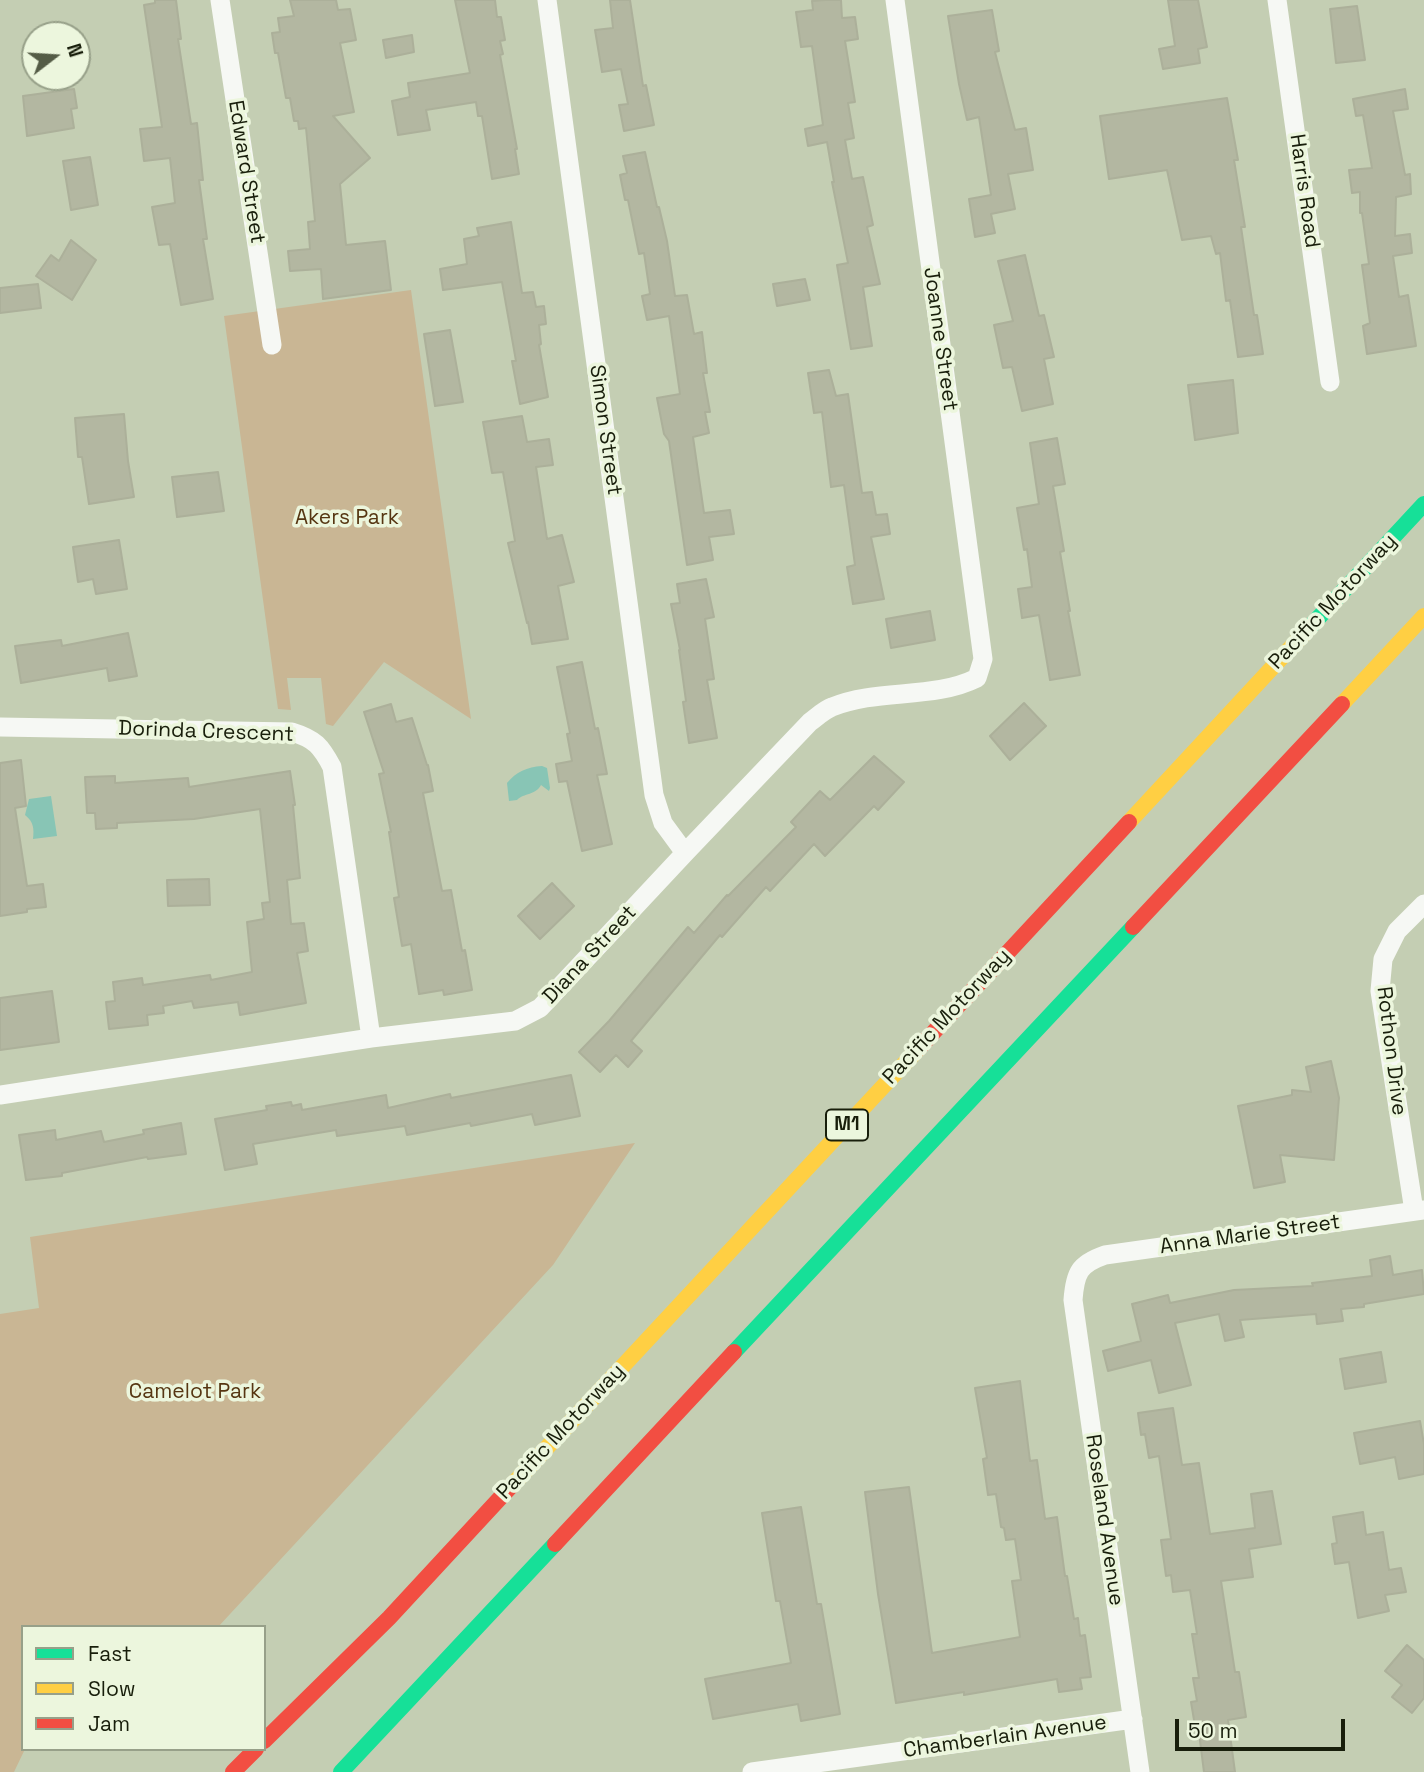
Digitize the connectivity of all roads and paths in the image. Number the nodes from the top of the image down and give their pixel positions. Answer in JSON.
{"nodes":[{"id":1,"x":220,"y":0,"type":"edge"},
{"id":2,"x":548,"y":0,"type":"edge"},
{"id":3,"x":895,"y":0,"type":"edge"},
{"id":4,"x":1277,"y":0,"type":"edge"},
{"id":5,"x":272,"y":345,"type":"dead end"},
{"id":6,"x":1330,"y":382,"type":"dead end"},
{"id":7,"x":1424,"y":504,"type":"edge"},
{"id":8,"x":1424,"y":616,"type":"edge"},
{"id":9,"x":977,"y":678,"type":"joint"},
{"id":10,"x":0,"y":727,"type":"edge"},
{"id":11,"x":685,"y":853,"type":"junction"},
{"id":12,"x":1424,"y":904,"type":"edge"},
{"id":13,"x":371,"y":1038,"type":"junction"},
{"id":14,"x":0,"y":1094,"type":"edge"},
{"id":15,"x":1419,"y":1211,"type":"edge"},
{"id":16,"x":1080,"y":1269,"type":"joint"},
{"id":17,"x":1133,"y":1719,"type":"junction"},
{"id":18,"x":266,"y":1739,"type":"edge"},
{"id":19,"x":254,"y":1751,"type":"edge"},
{"id":20,"x":803,"y":1769,"type":"edge"},
{"id":21,"x":233,"y":1772,"type":"edge"},
{"id":22,"x":341,"y":1772,"type":"edge"},
{"id":23,"x":752,"y":1772,"type":"edge"},
{"id":24,"x":1140,"y":1772,"type":"edge"}],
"edges":[{"from":1,"to":5,"type":"street","name":"Edward Street"},
{"from":2,"to":11,"type":"street","name":"Simon Street"},
{"from":3,"to":9,"type":"street","name":"Joanne Street"},
{"from":4,"to":6,"type":"street","name":"Harris Road"},
{"from":7,"to":18,"type":"highway","name":"Pacific Motorway","number":"M1"},
{"from":8,"to":22,"type":"highway"},
{"from":9,"to":11,"type":"street","name":"Diana Street"},
{"from":10,"to":13,"type":"street","name":"Dorinda Crescent"},
{"from":11,"to":13,"type":"street","name":"Diana Street"},
{"from":12,"to":15,"type":"street","name":"Rothon Drive"},
{"from":13,"to":14,"type":"street","name":"Diana Street"},
{"from":15,"to":16,"type":"street","name":"Anna Marie Street"},
{"from":16,"to":17,"type":"street","name":"Roseland Avenue"},
{"from":17,"to":20,"type":"street","name":"Chamberlain Avenue"},
{"from":17,"to":24,"type":"street","name":"Roseland Avenue"},
{"from":19,"to":21,"type":"highway"},
{"from":20,"to":23,"type":"street","name":"Chamberlain Avenue"}]}
